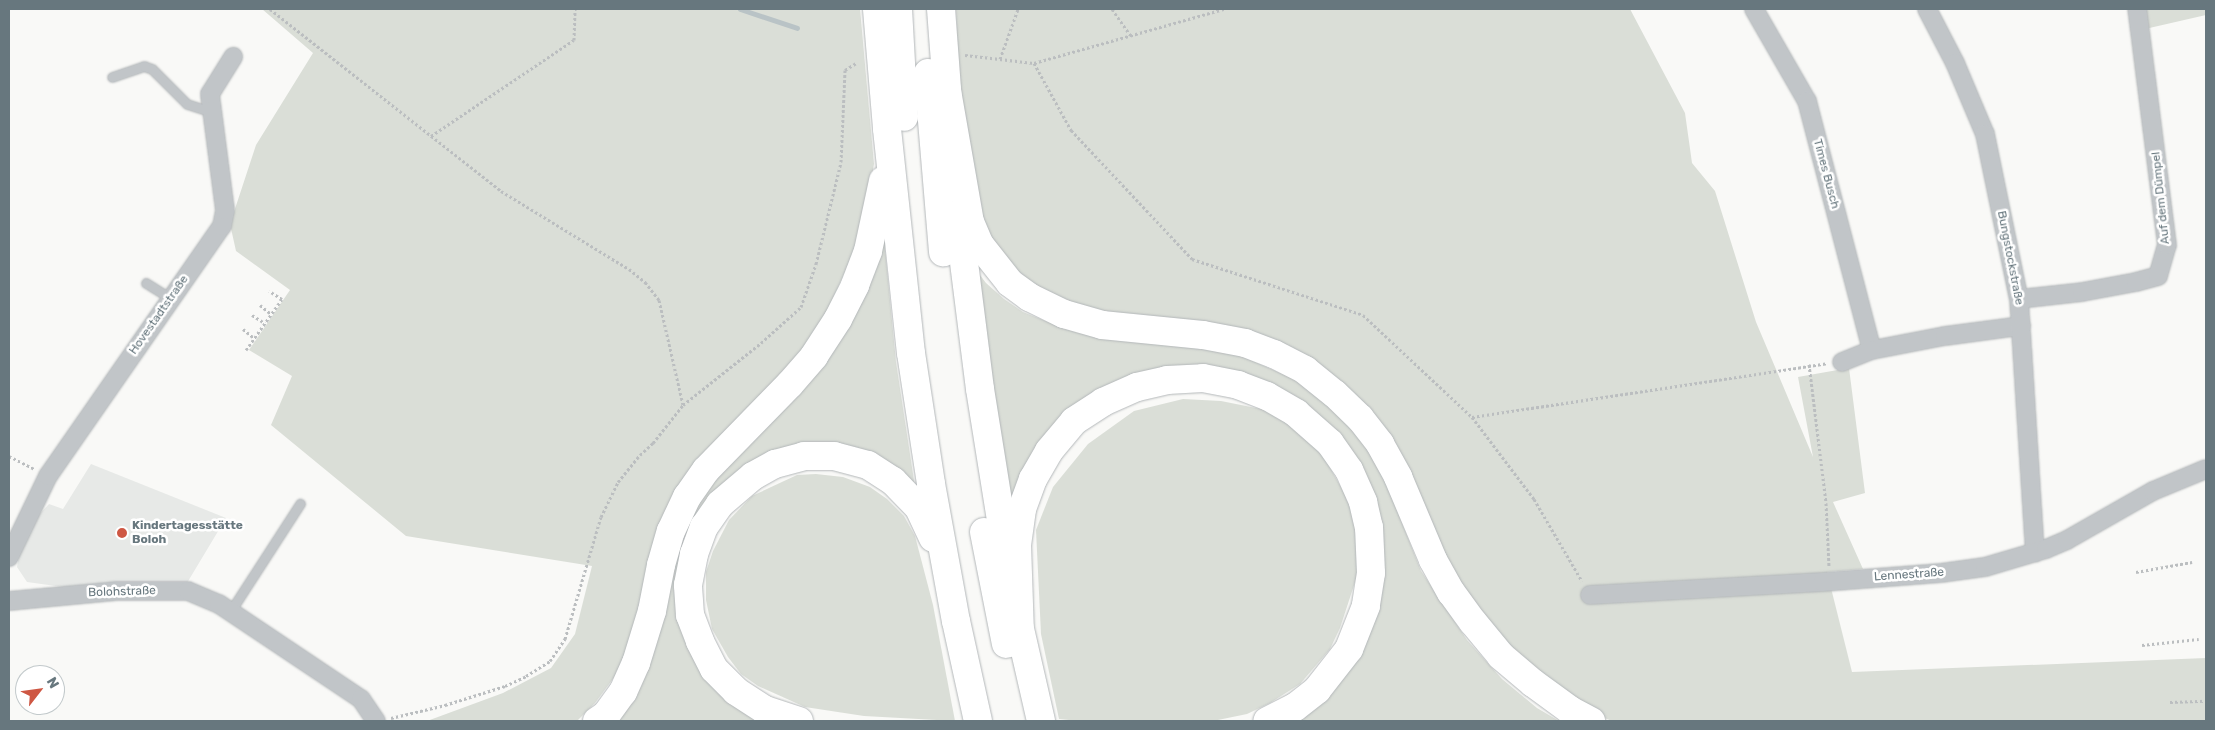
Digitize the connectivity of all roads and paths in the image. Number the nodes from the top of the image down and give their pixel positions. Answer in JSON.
{"nodes":[{"id":1,"x":270,"y":9,"type":"edge"},
{"id":2,"x":575,"y":9,"type":"edge"},
{"id":3,"x":877,"y":9,"type":"edge"},
{"id":4,"x":898,"y":9,"type":"edge"},
{"id":5,"x":923,"y":9,"type":"edge"},
{"id":6,"x":941,"y":9,"type":"edge"},
{"id":7,"x":1018,"y":9,"type":"edge"},
{"id":8,"x":1112,"y":9,"type":"edge"},
{"id":9,"x":1224,"y":9,"type":"edge"},
{"id":10,"x":1754,"y":9,"type":"edge"},
{"id":11,"x":1927,"y":9,"type":"edge"},
{"id":12,"x":2138,"y":9,"type":"edge"},
{"id":13,"x":1130,"y":35,"type":"junction"},
{"id":14,"x":964,"y":55,"type":"dead end"},
{"id":15,"x":232,"y":57,"type":"dead end"},
{"id":16,"x":1000,"y":59,"type":"junction"},
{"id":17,"x":1034,"y":63,"type":"junction"},
{"id":18,"x":856,"y":64,"type":"dead end"},
{"id":19,"x":112,"y":77,"type":"dead end"},
{"id":20,"x":946,"y":85,"type":"junction"},
{"id":21,"x":212,"y":112,"type":"junction"},
{"id":22,"x":887,"y":129,"type":"junction"},
{"id":23,"x":430,"y":136,"type":"junction"},
{"id":24,"x":146,"y":283,"type":"dead end"},
{"id":25,"x":269,"y":291,"type":"dead end"},
{"id":26,"x":170,"y":298,"type":"junction"},
{"id":27,"x":2019,"y":299,"type":"junction"},
{"id":28,"x":260,"y":305,"type":"dead end"},
{"id":29,"x":271,"y":314,"type":"junction"},
{"id":30,"x":252,"y":315,"type":"dead end"},
{"id":31,"x":265,"y":323,"type":"junction"},
{"id":32,"x":2021,"y":326,"type":"junction"},
{"id":33,"x":243,"y":329,"type":"dead end"},
{"id":34,"x":254,"y":338,"type":"junction"},
{"id":35,"x":246,"y":350,"type":"dead end"},
{"id":36,"x":1872,"y":350,"type":"junction"},
{"id":37,"x":1842,"y":362,"type":"joint"},
{"id":38,"x":1809,"y":364,"type":"junction"},
{"id":39,"x":683,"y":405,"type":"junction"},
{"id":40,"x":1472,"y":418,"type":"junction"},
{"id":41,"x":9,"y":456,"type":"edge"},
{"id":42,"x":2206,"y":469,"type":"edge"},
{"id":43,"x":48,"y":476,"type":"junction"},
{"id":44,"x":300,"y":504,"type":"dead end"},
{"id":45,"x":2035,"y":552,"type":"junction"},
{"id":46,"x":9,"y":557,"type":"edge"},
{"id":47,"x":2192,"y":562,"type":"dead end"},
{"id":48,"x":2136,"y":572,"type":"dead end"},
{"id":49,"x":1830,"y":581,"type":"junction"},
{"id":50,"x":1590,"y":595,"type":"joint"},
{"id":51,"x":9,"y":602,"type":"edge"},
{"id":52,"x":230,"y":612,"type":"junction"},
{"id":53,"x":956,"y":621,"type":"junction"},
{"id":54,"x":1020,"y":634,"type":"junction"},
{"id":55,"x":2199,"y":639,"type":"dead end"},
{"id":56,"x":2142,"y":645,"type":"dead end"},
{"id":57,"x":1002,"y":690,"type":"junction"},
{"id":58,"x":2206,"y":701,"type":"edge"},
{"id":59,"x":2170,"y":702,"type":"dead end"},
{"id":60,"x":376,"y":721,"type":"edge"},
{"id":61,"x":597,"y":721,"type":"edge"},
{"id":62,"x":800,"y":721,"type":"edge"},
{"id":63,"x":978,"y":721,"type":"edge"},
{"id":64,"x":996,"y":721,"type":"edge"},
{"id":65,"x":1023,"y":721,"type":"edge"},
{"id":66,"x":1041,"y":721,"type":"edge"},
{"id":67,"x":1267,"y":721,"type":"edge"},
{"id":68,"x":1591,"y":721,"type":"edge"}],
"edges":[{"from":1,"to":23,"type":"path"},
{"from":2,"to":23,"type":"path"},
{"from":3,"to":22,"type":"highway"},
{"from":4,"to":57,"type":"highway"},
{"from":5,"to":57,"type":"highway"},
{"from":6,"to":20,"type":"highway"},
{"from":7,"to":16,"type":"path"},
{"from":8,"to":13,"type":"path"},
{"from":9,"to":13,"type":"path"},
{"from":10,"to":36,"type":"street","name":"Times Busch"},
{"from":11,"to":27,"type":"street","name":"Bungstockstraße"},
{"from":12,"to":27,"type":"street","name":"Auf dem Dümpel"},
{"from":13,"to":17,"type":"path"},
{"from":14,"to":16,"type":"path"},
{"from":15,"to":21,"type":"street","name":"Hovestadtstraße"},
{"from":16,"to":17,"type":"path"},
{"from":17,"to":40,"type":"path"},
{"from":18,"to":39,"type":"path"},
{"from":19,"to":21,"type":"lane"},
{"from":20,"to":54,"type":"highway"},
{"from":20,"to":68,"type":"highway"},
{"from":21,"to":26,"type":"street","name":"Hovestadtstraße"},
{"from":22,"to":53,"type":"highway"},
{"from":22,"to":61,"type":"highway"},
{"from":23,"to":39,"type":"path"},
{"from":24,"to":26,"type":"lane"},
{"from":25,"to":29,"type":"path"},
{"from":26,"to":43,"type":"street","name":"Hovestadtstraße"},
{"from":27,"to":32,"type":"street","name":"Bungstockstraße"},
{"from":28,"to":29,"type":"path"},
{"from":29,"to":31,"type":"path"},
{"from":30,"to":31,"type":"path"},
{"from":31,"to":34,"type":"path"},
{"from":32,"to":36,"type":"street"},
{"from":32,"to":45,"type":"street","name":"Bungstockstraße"},
{"from":33,"to":34,"type":"path"},
{"from":34,"to":35,"type":"path"},
{"from":36,"to":37,"type":"street"},
{"from":37,"to":38,"type":"path"},
{"from":38,"to":40,"type":"path"},
{"from":38,"to":49,"type":"path"},
{"from":39,"to":60,"type":"path"},
{"from":40,"to":50,"type":"path"},
{"from":41,"to":43,"type":"path"},
{"from":42,"to":45,"type":"street","name":"Lennestraße"},
{"from":43,"to":46,"type":"street","name":"Hovestadtstraße"},
{"from":44,"to":52,"type":"lane"},
{"from":45,"to":49,"type":"street","name":"Lennestraße"},
{"from":47,"to":48,"type":"path"},
{"from":49,"to":50,"type":"street","name":"Lennestraße"},
{"from":51,"to":52,"type":"street","name":"Bolohstraße"},
{"from":52,"to":60,"type":"street","name":"Bolohstraße"},
{"from":53,"to":57,"type":"highway"},
{"from":53,"to":62,"type":"highway"},
{"from":54,"to":57,"type":"highway"},
{"from":54,"to":67,"type":"highway"},
{"from":55,"to":56,"type":"path"},
{"from":57,"to":63,"type":"highway"},
{"from":57,"to":64,"type":"highway"},
{"from":57,"to":65,"type":"highway"},
{"from":57,"to":66,"type":"highway"},
{"from":58,"to":59,"type":"path"}]}
